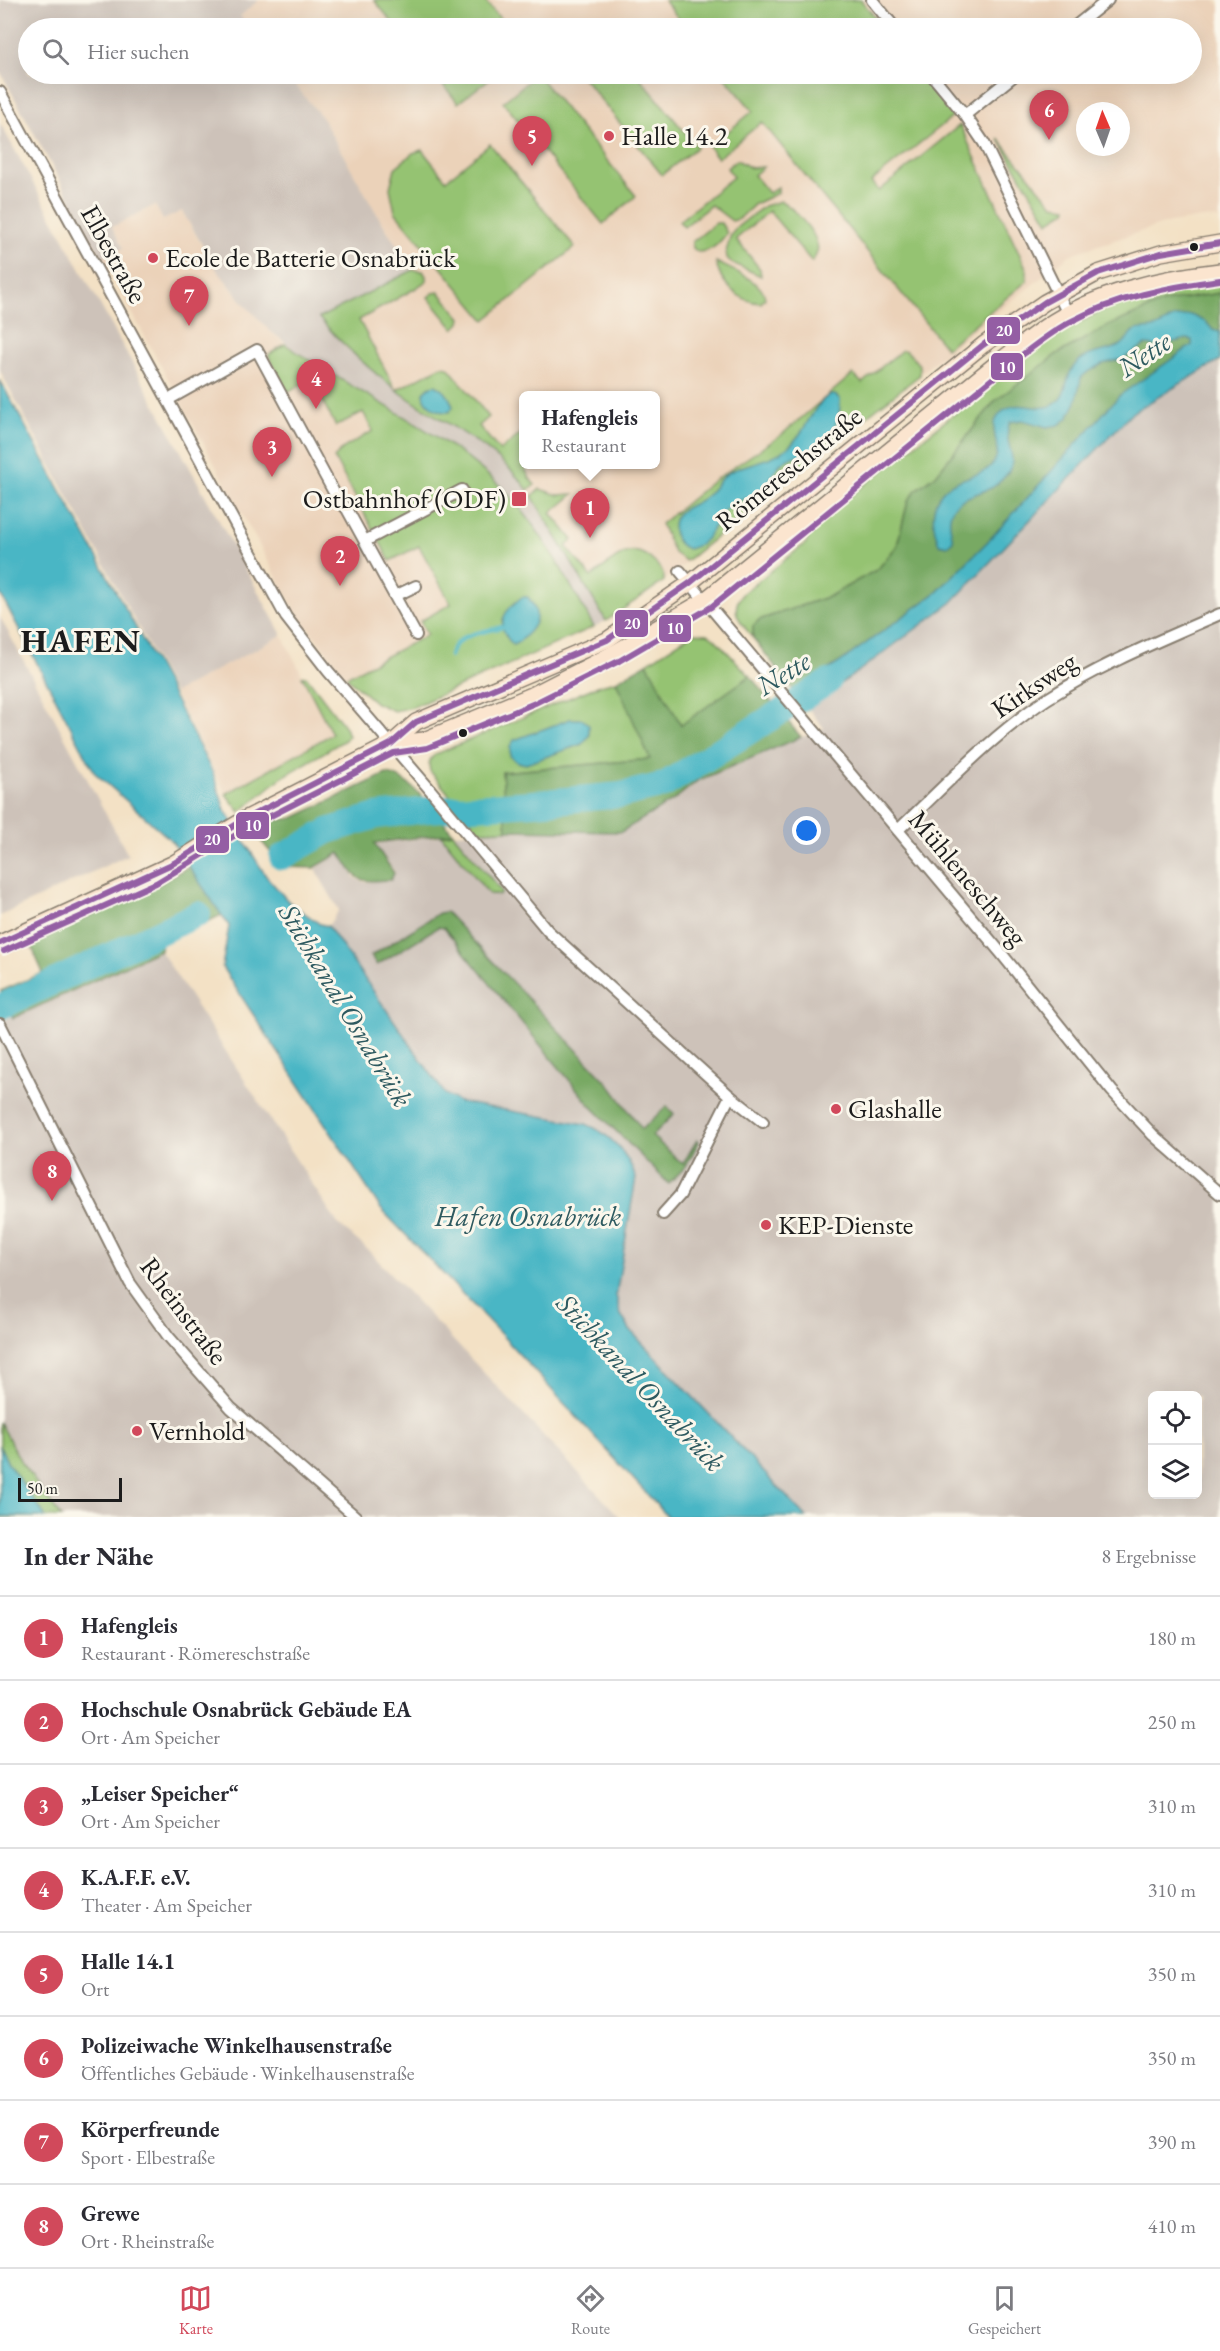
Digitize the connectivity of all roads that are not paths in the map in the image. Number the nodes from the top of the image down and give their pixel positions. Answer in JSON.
{"nodes":[{"id":1,"x":872,"y":0,"type":"edge"},
{"id":2,"x":1108,"y":0,"type":"edge"},
{"id":3,"x":887,"y":18,"type":"edge"},
{"id":4,"x":1086,"y":18,"type":"edge"},
{"id":5,"x":939,"y":84,"type":"edge"},
{"id":6,"x":1004,"y":84,"type":"edge"},
{"id":7,"x":0,"y":92,"type":"edge"},
{"id":8,"x":965,"y":115,"type":"junction"},
{"id":9,"x":1220,"y":243,"type":"edge"},
{"id":10,"x":1220,"y":271,"type":"edge"},
{"id":11,"x":1059,"y":294,"type":"junction"},
{"id":12,"x":1068,"y":314,"type":"junction"},
{"id":13,"x":168,"y":400,"type":"junction"},
{"id":14,"x":462,"y":490,"type":"dead end"},
{"id":15,"x":365,"y":541,"type":"junction"},
{"id":16,"x":685,"y":577,"type":"junction"},
{"id":17,"x":416,"y":586,"type":"dead end"},
{"id":18,"x":395,"y":596,"type":"junction"},
{"id":19,"x":705,"y":600,"type":"junction"},
{"id":20,"x":1220,"y":614,"type":"edge"},
{"id":21,"x":416,"y":635,"type":"dead end"},
{"id":22,"x":391,"y":744,"type":"junction"},
{"id":23,"x":898,"y":830,"type":"junction"},
{"id":24,"x":0,"y":943,"type":"edge"},
{"id":25,"x":1,"y":1025,"type":"edge"},
{"id":26,"x":730,"y":1096,"type":"junction"},
{"id":27,"x":763,"y":1122,"type":"dead end"},
{"id":28,"x":1220,"y":1194,"type":"edge"},
{"id":29,"x":663,"y":1214,"type":"dead end"},
{"id":30,"x":356,"y":1517,"type":"edge"}],
"edges":[{"from":1,"to":3,"type":"street"},
{"from":2,"to":4,"type":"street"},
{"from":5,"to":8,"type":"street"},
{"from":6,"to":8,"type":"street"},
{"from":7,"to":13,"type":"street","name":"Elbestraße"},
{"from":8,"to":11,"type":"street"},
{"from":9,"to":11,"type":"main road","name":"Römereschstraße"},
{"from":10,"to":12,"type":"main road","name":"Römereschstraße"},
{"from":11,"to":12,"type":"street"},
{"from":11,"to":16,"type":"main road","name":"Römereschstraße"},
{"from":12,"to":19,"type":"main road","name":"Römereschstraße"},
{"from":13,"to":15,"type":"street"},
{"from":13,"to":22,"type":"street","name":"Elbestraße"},
{"from":14,"to":15,"type":"street"},
{"from":15,"to":18,"type":"street"},
{"from":16,"to":19,"type":"street","name":"Mühleneschweg"},
{"from":16,"to":22,"type":"main road","name":"Römereschstraße"},
{"from":17,"to":18,"type":"street"},
{"from":18,"to":21,"type":"street"},
{"from":19,"to":22,"type":"main road","name":"Römereschstraße"},
{"from":19,"to":23,"type":"street","name":"Mühleneschweg"},
{"from":20,"to":23,"type":"street","name":"Kirksweg"},
{"from":22,"to":24,"type":"main road","name":"Römereschstraße"},
{"from":22,"to":26,"type":"street","name":"Elbestraße"},
{"from":23,"to":28,"type":"street","name":"Mühleneschweg"},
{"from":25,"to":30,"type":"street","name":"Rheinstraße"},
{"from":26,"to":27,"type":"street","name":"Elbestraße"},
{"from":26,"to":29,"type":"street"}]}
